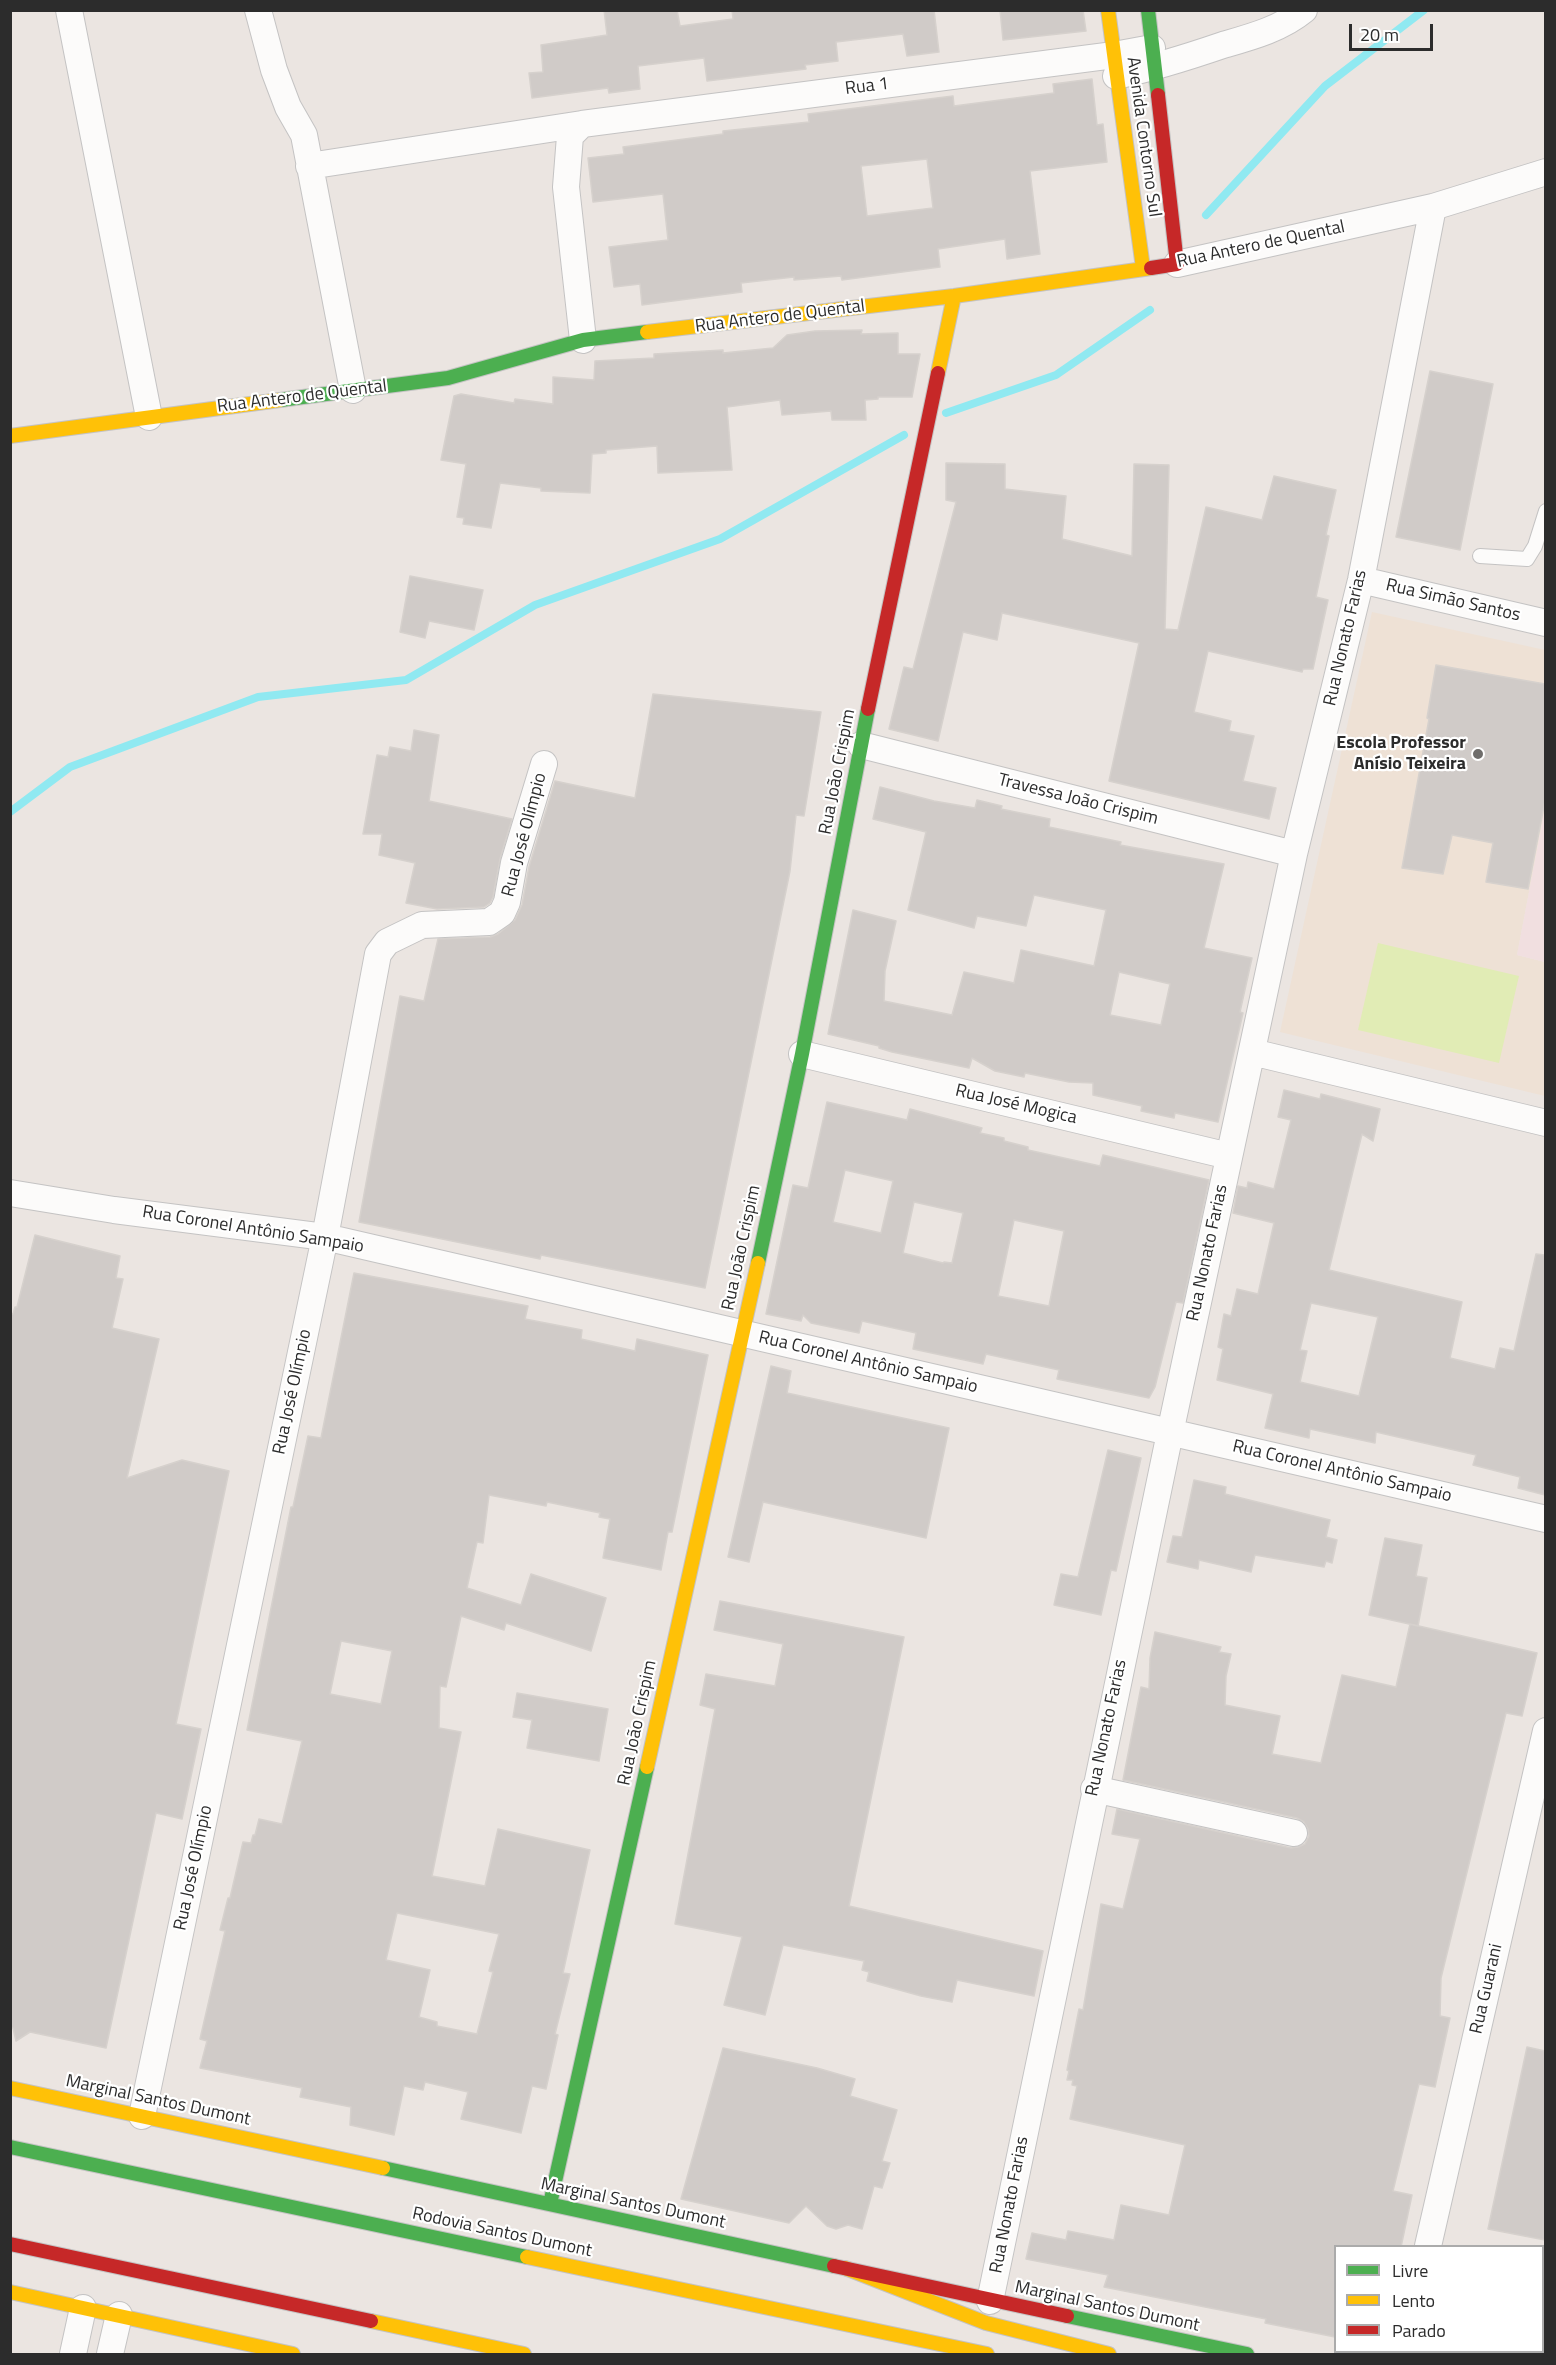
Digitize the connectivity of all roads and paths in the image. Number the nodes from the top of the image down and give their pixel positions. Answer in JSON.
{"nodes":[{"id":1,"x":69,"y":10,"type":"edge"},
{"id":2,"x":258,"y":10,"type":"edge"},
{"id":3,"x":1108,"y":10,"type":"edge"},
{"id":4,"x":1148,"y":10,"type":"edge"},
{"id":5,"x":1304,"y":10,"type":"edge"},
{"id":6,"x":1153,"y":58,"type":"junction"},
{"id":7,"x":1115,"y":66,"type":"junction"},
{"id":8,"x":582,"y":124,"type":"junction"},
{"id":9,"x":309,"y":166,"type":"junction"},
{"id":10,"x":1545,"y":172,"type":"edge"},
{"id":11,"x":1433,"y":207,"type":"junction"},
{"id":12,"x":1177,"y":264,"type":"junction"},
{"id":13,"x":1143,"y":268,"type":"junction"},
{"id":14,"x":954,"y":296,"type":"junction"},
{"id":15,"x":583,"y":340,"type":"junction"},
{"id":16,"x":352,"y":390,"type":"junction"},
{"id":17,"x":149,"y":417,"type":"junction"},
{"id":18,"x":10,"y":436,"type":"edge"},
{"id":19,"x":1545,"y":511,"type":"edge"},
{"id":20,"x":1480,"y":556,"type":"dead end"},
{"id":21,"x":1361,"y":580,"type":"junction"},
{"id":22,"x":1545,"y":622,"type":"edge"},
{"id":23,"x":861,"y":746,"type":"junction"},
{"id":24,"x":544,"y":764,"type":"dead end"},
{"id":25,"x":1294,"y":854,"type":"junction"},
{"id":26,"x":1251,"y":1052,"type":"junction"},
{"id":27,"x":802,"y":1054,"type":"junction"},
{"id":28,"x":1545,"y":1123,"type":"edge"},
{"id":29,"x":1229,"y":1156,"type":"junction"},
{"id":30,"x":10,"y":1193,"type":"edge"},
{"id":31,"x":325,"y":1237,"type":"junction"},
{"id":32,"x":743,"y":1334,"type":"junction"},
{"id":33,"x":1170,"y":1433,"type":"junction"},
{"id":34,"x":1545,"y":1519,"type":"edge"},
{"id":35,"x":1545,"y":1731,"type":"edge"},
{"id":36,"x":1094,"y":1789,"type":"junction"},
{"id":37,"x":1294,"y":1833,"type":"dead end"},
{"id":38,"x":10,"y":2088,"type":"edge"},
{"id":39,"x":142,"y":2116,"type":"junction"},
{"id":40,"x":10,"y":2147,"type":"edge"},
{"id":41,"x":550,"y":2204,"type":"junction"},
{"id":42,"x":10,"y":2244,"type":"edge"},
{"id":43,"x":1428,"y":2245,"type":"edge"},
{"id":44,"x":844,"y":2268,"type":"junction"},
{"id":45,"x":10,"y":2292,"type":"edge"},
{"id":46,"x":990,"y":2301,"type":"junction"},
{"id":47,"x":83,"y":2308,"type":"junction"},
{"id":48,"x":119,"y":2315,"type":"junction"},
{"id":49,"x":73,"y":2355,"type":"edge"},
{"id":50,"x":110,"y":2355,"type":"edge"},
{"id":51,"x":293,"y":2355,"type":"edge"},
{"id":52,"x":524,"y":2355,"type":"edge"},
{"id":53,"x":987,"y":2355,"type":"edge"},
{"id":54,"x":1108,"y":2355,"type":"edge"},
{"id":55,"x":1247,"y":2355,"type":"edge"}],
"edges":[{"from":1,"to":17,"type":"street"},
{"from":2,"to":9,"type":"street"},
{"from":3,"to":7,"type":"main road","name":"Avenida Contorno Sul"},
{"from":4,"to":6,"type":"main road","name":"Avenida Contorno Sul"},
{"from":5,"to":6,"type":"street","name":"Rua 1"},
{"from":6,"to":7,"type":"street","name":"Rua 1"},
{"from":6,"to":12,"type":"main road","name":"Avenida Contorno Sul"},
{"from":7,"to":8,"type":"street","name":"Rua 1"},
{"from":7,"to":13,"type":"main road","name":"Avenida Contorno Sul"},
{"from":8,"to":9,"type":"street","name":"Rua 1"},
{"from":8,"to":15,"type":"street"},
{"from":9,"to":16,"type":"street"},
{"from":10,"to":11,"type":"street","name":"Rua Antero de Quental"},
{"from":11,"to":12,"type":"street","name":"Rua Antero de Quental"},
{"from":11,"to":21,"type":"street","name":"Rua Nonato Farias"},
{"from":12,"to":13,"type":"main road","name":"Rua Antero de Quental"},
{"from":13,"to":14,"type":"main road","name":"Rua Antero de Quental"},
{"from":14,"to":15,"type":"main road","name":"Rua Antero de Quental"},
{"from":14,"to":23,"type":"main road","name":"Rua João Crispim"},
{"from":15,"to":16,"type":"main road","name":"Rua Antero de Quental"},
{"from":16,"to":17,"type":"main road","name":"Rua Antero de Quental"},
{"from":17,"to":18,"type":"main road","name":"Rua Antero de Quental"},
{"from":19,"to":20,"type":"lane"},
{"from":21,"to":22,"type":"street","name":"Rua Simão Santos"},
{"from":21,"to":25,"type":"street","name":"Rua Nonato Farias"},
{"from":23,"to":25,"type":"street","name":"Travessa João Crispim"},
{"from":23,"to":27,"type":"main road","name":"Rua João Crispim"},
{"from":24,"to":31,"type":"street","name":"Rua José Olímpio"},
{"from":25,"to":26,"type":"street","name":"Rua Nonato Farias"},
{"from":26,"to":28,"type":"street"},
{"from":26,"to":29,"type":"street","name":"Rua Nonato Farias"},
{"from":27,"to":29,"type":"street","name":"Rua José Mogica"},
{"from":27,"to":32,"type":"main road","name":"Rua João Crispim"},
{"from":29,"to":33,"type":"street","name":"Rua Nonato Farias"},
{"from":30,"to":31,"type":"street","name":"Rua Coronel Antônio Sampaio"},
{"from":31,"to":32,"type":"street","name":"Rua Coronel Antônio Sampaio"},
{"from":31,"to":39,"type":"street","name":"Rua José Olímpio"},
{"from":32,"to":33,"type":"street","name":"Rua Coronel Antônio Sampaio"},
{"from":32,"to":41,"type":"main road","name":"Rua João Crispim"},
{"from":33,"to":34,"type":"street","name":"Rua Coronel Antônio Sampaio"},
{"from":33,"to":36,"type":"street","name":"Rua Nonato Farias"},
{"from":35,"to":43,"type":"street","name":"Rua Guarani"},
{"from":36,"to":37,"type":"street"},
{"from":36,"to":46,"type":"street","name":"Rua Nonato Farias"},
{"from":38,"to":39,"type":"main road","name":"Marginal Santos Dumont"},
{"from":39,"to":41,"type":"main road","name":"Marginal Santos Dumont"},
{"from":40,"to":53,"type":"main road","name":"Rodovia Santos Dumont"},
{"from":41,"to":44,"type":"main road","name":"Marginal Santos Dumont"},
{"from":42,"to":52,"type":"main road"},
{"from":44,"to":46,"type":"main road","name":"Marginal Santos Dumont"},
{"from":44,"to":54,"type":"main road"},
{"from":45,"to":47,"type":"main road"},
{"from":46,"to":55,"type":"main road","name":"Marginal Santos Dumont"},
{"from":47,"to":48,"type":"main road"},
{"from":47,"to":49,"type":"street"},
{"from":48,"to":50,"type":"street"},
{"from":48,"to":51,"type":"main road"}]}
